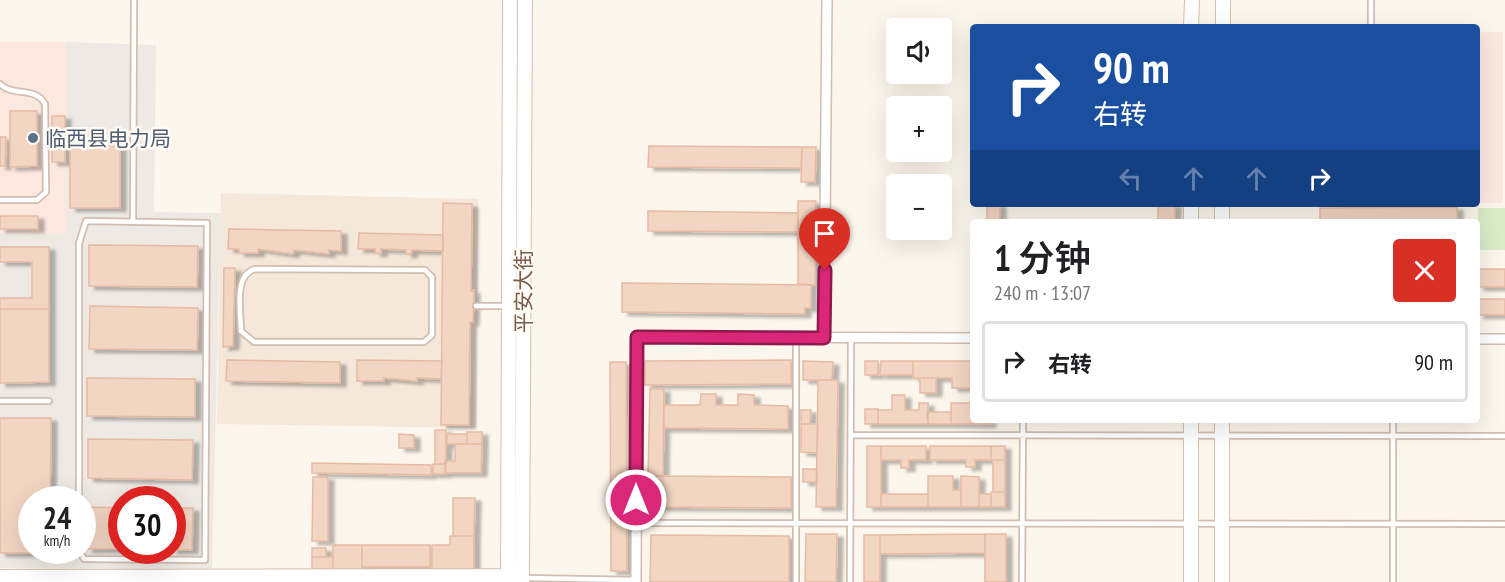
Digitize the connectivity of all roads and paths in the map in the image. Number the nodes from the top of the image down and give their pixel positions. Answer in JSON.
{"nodes":[{"id":1,"x":134,"y":0,"type":"edge"},
{"id":2,"x":510,"y":0,"type":"edge"},
{"id":3,"x":525,"y":0,"type":"edge"},
{"id":4,"x":827,"y":0,"type":"edge"},
{"id":5,"x":1191,"y":0,"type":"edge"},
{"id":6,"x":1222,"y":0,"type":"edge"},
{"id":7,"x":1371,"y":0,"type":"edge"},
{"id":8,"x":1191,"y":24,"type":"edge"},
{"id":9,"x":1222,"y":24,"type":"edge"},
{"id":10,"x":1371,"y":24,"type":"edge"},
{"id":11,"x":0,"y":84,"type":"edge"},
{"id":12,"x":0,"y":200,"type":"edge"},
{"id":13,"x":133,"y":222,"type":"junction"},
{"id":14,"x":432,"y":306,"type":"junction"},
{"id":15,"x":440,"y":306,"type":"dead end"},
{"id":16,"x":476,"y":306,"type":"dead end"},
{"id":17,"x":508,"y":306,"type":"junction"},
{"id":18,"x":796,"y":338,"type":"junction"},
{"id":19,"x":824,"y":338,"type":"junction"},
{"id":20,"x":851,"y":338,"type":"junction"},
{"id":21,"x":970,"y":338,"type":"edge"},
{"id":22,"x":1480,"y":339,"type":"edge"},
{"id":23,"x":1505,"y":339,"type":"edge"},
{"id":24,"x":49,"y":400,"type":"dead end"},
{"id":25,"x":0,"y":401,"type":"edge"},
{"id":26,"x":1023,"y":423,"type":"edge"},
{"id":27,"x":1191,"y":423,"type":"edge"},
{"id":28,"x":1222,"y":423,"type":"edge"},
{"id":29,"x":1394,"y":423,"type":"edge"},
{"id":30,"x":851,"y":435,"type":"junction"},
{"id":31,"x":1023,"y":435,"type":"junction"},
{"id":32,"x":1191,"y":436,"type":"junction"},
{"id":33,"x":1222,"y":436,"type":"junction"},
{"id":34,"x":1393,"y":436,"type":"junction"},
{"id":35,"x":1505,"y":436,"type":"edge"},
{"id":36,"x":79,"y":486,"type":"edge"},
{"id":37,"x":636,"y":523,"type":"junction"},
{"id":38,"x":796,"y":523,"type":"junction"},
{"id":39,"x":850,"y":523,"type":"junction"},
{"id":40,"x":1022,"y":523,"type":"junction"},
{"id":41,"x":1191,"y":523,"type":"junction"},
{"id":42,"x":1222,"y":523,"type":"junction"},
{"id":43,"x":1393,"y":524,"type":"junction"},
{"id":44,"x":1505,"y":524,"type":"edge"},
{"id":45,"x":96,"y":559,"type":"edge"},
{"id":46,"x":0,"y":577,"type":"edge"},
{"id":47,"x":193,"y":579,"type":"edge"},
{"id":48,"x":508,"y":579,"type":"edge"},
{"id":49,"x":522,"y":580,"type":"edge"},
{"id":50,"x":636,"y":581,"type":"edge"},
{"id":51,"x":796,"y":582,"type":"edge"},
{"id":52,"x":850,"y":582,"type":"edge"},
{"id":53,"x":1022,"y":582,"type":"edge"},
{"id":54,"x":1191,"y":582,"type":"edge"},
{"id":55,"x":1222,"y":582,"type":"edge"},
{"id":56,"x":1393,"y":582,"type":"edge"}],
"edges":[{"from":1,"to":13,"type":"lane"},
{"from":2,"to":17,"type":"main road","name":"平安大街"},
{"from":3,"to":49,"type":"main road","name":"平安大街"},
{"from":4,"to":19,"type":"street"},
{"from":5,"to":8,"type":"main road"},
{"from":6,"to":9,"type":"main road"},
{"from":7,"to":10,"type":"lane"},
{"from":11,"to":12,"type":"lane"},
{"from":13,"to":36,"type":"lane"},
{"from":13,"to":45,"type":"lane"},
{"from":14,"to":14,"type":"lane"},
{"from":14,"to":15,"type":"lane"},
{"from":16,"to":17,"type":"lane"},
{"from":17,"to":48,"type":"main road","name":"平安大街"},
{"from":18,"to":19,"type":"street"},
{"from":18,"to":37,"type":"street"},
{"from":18,"to":38,"type":"lane"},
{"from":19,"to":20,"type":"street"},
{"from":20,"to":21,"type":"street"},
{"from":20,"to":30,"type":"lane"},
{"from":22,"to":23,"type":"street"},
{"from":24,"to":25,"type":"lane"},
{"from":26,"to":31,"type":"lane"},
{"from":27,"to":32,"type":"main road"},
{"from":28,"to":33,"type":"main road"},
{"from":29,"to":34,"type":"lane"},
{"from":30,"to":31,"type":"lane"},
{"from":30,"to":39,"type":"lane"},
{"from":31,"to":32,"type":"lane"},
{"from":31,"to":40,"type":"lane"},
{"from":32,"to":33,"type":"lane"},
{"from":32,"to":41,"type":"main road"},
{"from":33,"to":34,"type":"lane"},
{"from":33,"to":42,"type":"main road"},
{"from":34,"to":35,"type":"lane"},
{"from":34,"to":43,"type":"lane"},
{"from":37,"to":38,"type":"lane"},
{"from":37,"to":50,"type":"street"},
{"from":38,"to":39,"type":"lane"},
{"from":38,"to":51,"type":"lane"},
{"from":39,"to":40,"type":"lane"},
{"from":39,"to":52,"type":"lane"},
{"from":40,"to":41,"type":"lane"},
{"from":40,"to":53,"type":"lane"},
{"from":41,"to":42,"type":"lane"},
{"from":41,"to":54,"type":"main road"},
{"from":42,"to":43,"type":"lane"},
{"from":42,"to":55,"type":"main road"},
{"from":43,"to":44,"type":"lane"},
{"from":43,"to":56,"type":"lane"},
{"from":46,"to":47,"type":"main road"},
{"from":47,"to":48,"type":"main road"},
{"from":49,"to":50,"type":"lane"}]}
